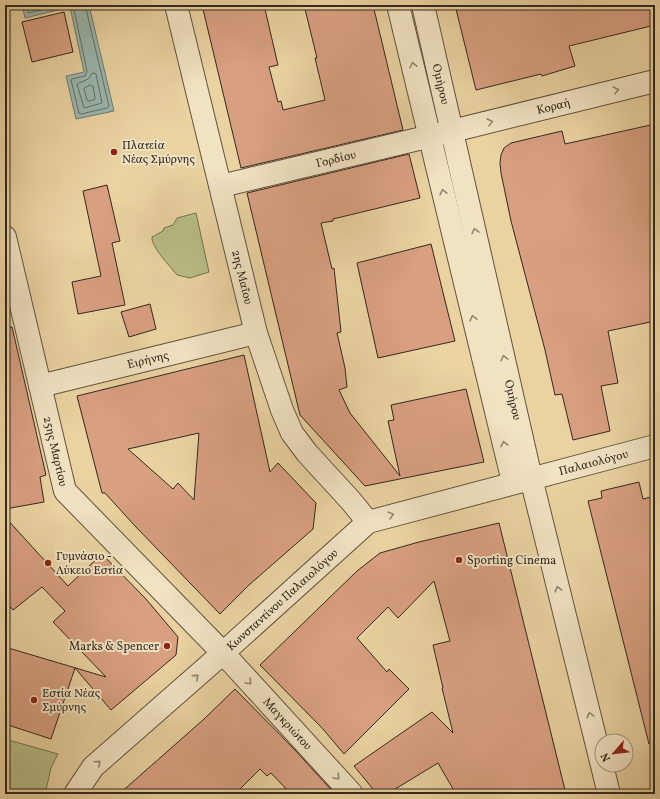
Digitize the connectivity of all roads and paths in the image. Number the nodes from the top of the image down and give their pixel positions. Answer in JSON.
{"nodes":[{"id":1,"x":176,"y":5,"type":"edge"},
{"id":2,"x":398,"y":5,"type":"edge"},
{"id":3,"x":423,"y":5,"type":"edge"},
{"id":4,"x":655,"y":81,"type":"edge"},
{"id":5,"x":452,"y":132,"type":"junction"},
{"id":6,"x":430,"y":136,"type":"junction"},
{"id":7,"x":221,"y":186,"type":"junction"},
{"id":8,"x":5,"y":237,"type":"edge"},
{"id":9,"x":256,"y":333,"type":"junction"},
{"id":10,"x":40,"y":386,"type":"junction"},
{"id":11,"x":655,"y":446,"type":"edge"},
{"id":12,"x":522,"y":480,"type":"junction"},
{"id":13,"x":368,"y":522,"type":"junction"},
{"id":14,"x":223,"y":653,"type":"junction"},
{"id":15,"x":75,"y":794,"type":"edge"},
{"id":16,"x":352,"y":794,"type":"edge"},
{"id":17,"x":609,"y":794,"type":"edge"}],
"edges":[{"from":1,"to":7,"type":"street","name":"2ης Μαΐου"},
{"from":6,"to":2,"type":"street","name":"Ομήρου","one_way":true},
{"from":3,"to":5,"type":"street","name":"Ομήρου"},
{"from":5,"to":4,"type":"street","name":"Κοραή","one_way":true},
{"from":5,"to":6,"type":"street","name":"Γορδίου"},
{"from":12,"to":5,"type":"street","name":"Ομήρου","one_way":true},
{"from":6,"to":7,"type":"street","name":"Γορδίου"},
{"from":12,"to":6,"type":"street","name":"Ομήρου","one_way":true},
{"from":7,"to":9,"type":"street","name":"2ης Μαΐου"},
{"from":8,"to":10,"type":"street","name":"25ης Μαρτίου"},
{"from":9,"to":10,"type":"street","name":"Ειρήνης"},
{"from":9,"to":13,"type":"street","name":"2ης Μαΐου"},
{"from":10,"to":14,"type":"street","name":"25ης Μαρτίου"},
{"from":11,"to":12,"type":"street","name":"Παλαιολόγου"},
{"from":13,"to":12,"type":"street","name":"Κωνσταντίνου Παλαιολόγου","one_way":true},
{"from":17,"to":12,"type":"street","name":"Ομήρου","one_way":true},
{"from":13,"to":14,"type":"street","name":"Κωνσταντίνου Παλαιολόγου"},
{"from":15,"to":14,"type":"street","name":"Κωνσταντίνου Παλαιολόγου","one_way":true},
{"from":14,"to":16,"type":"street","name":"Μαγκριώτου","one_way":true}]}
